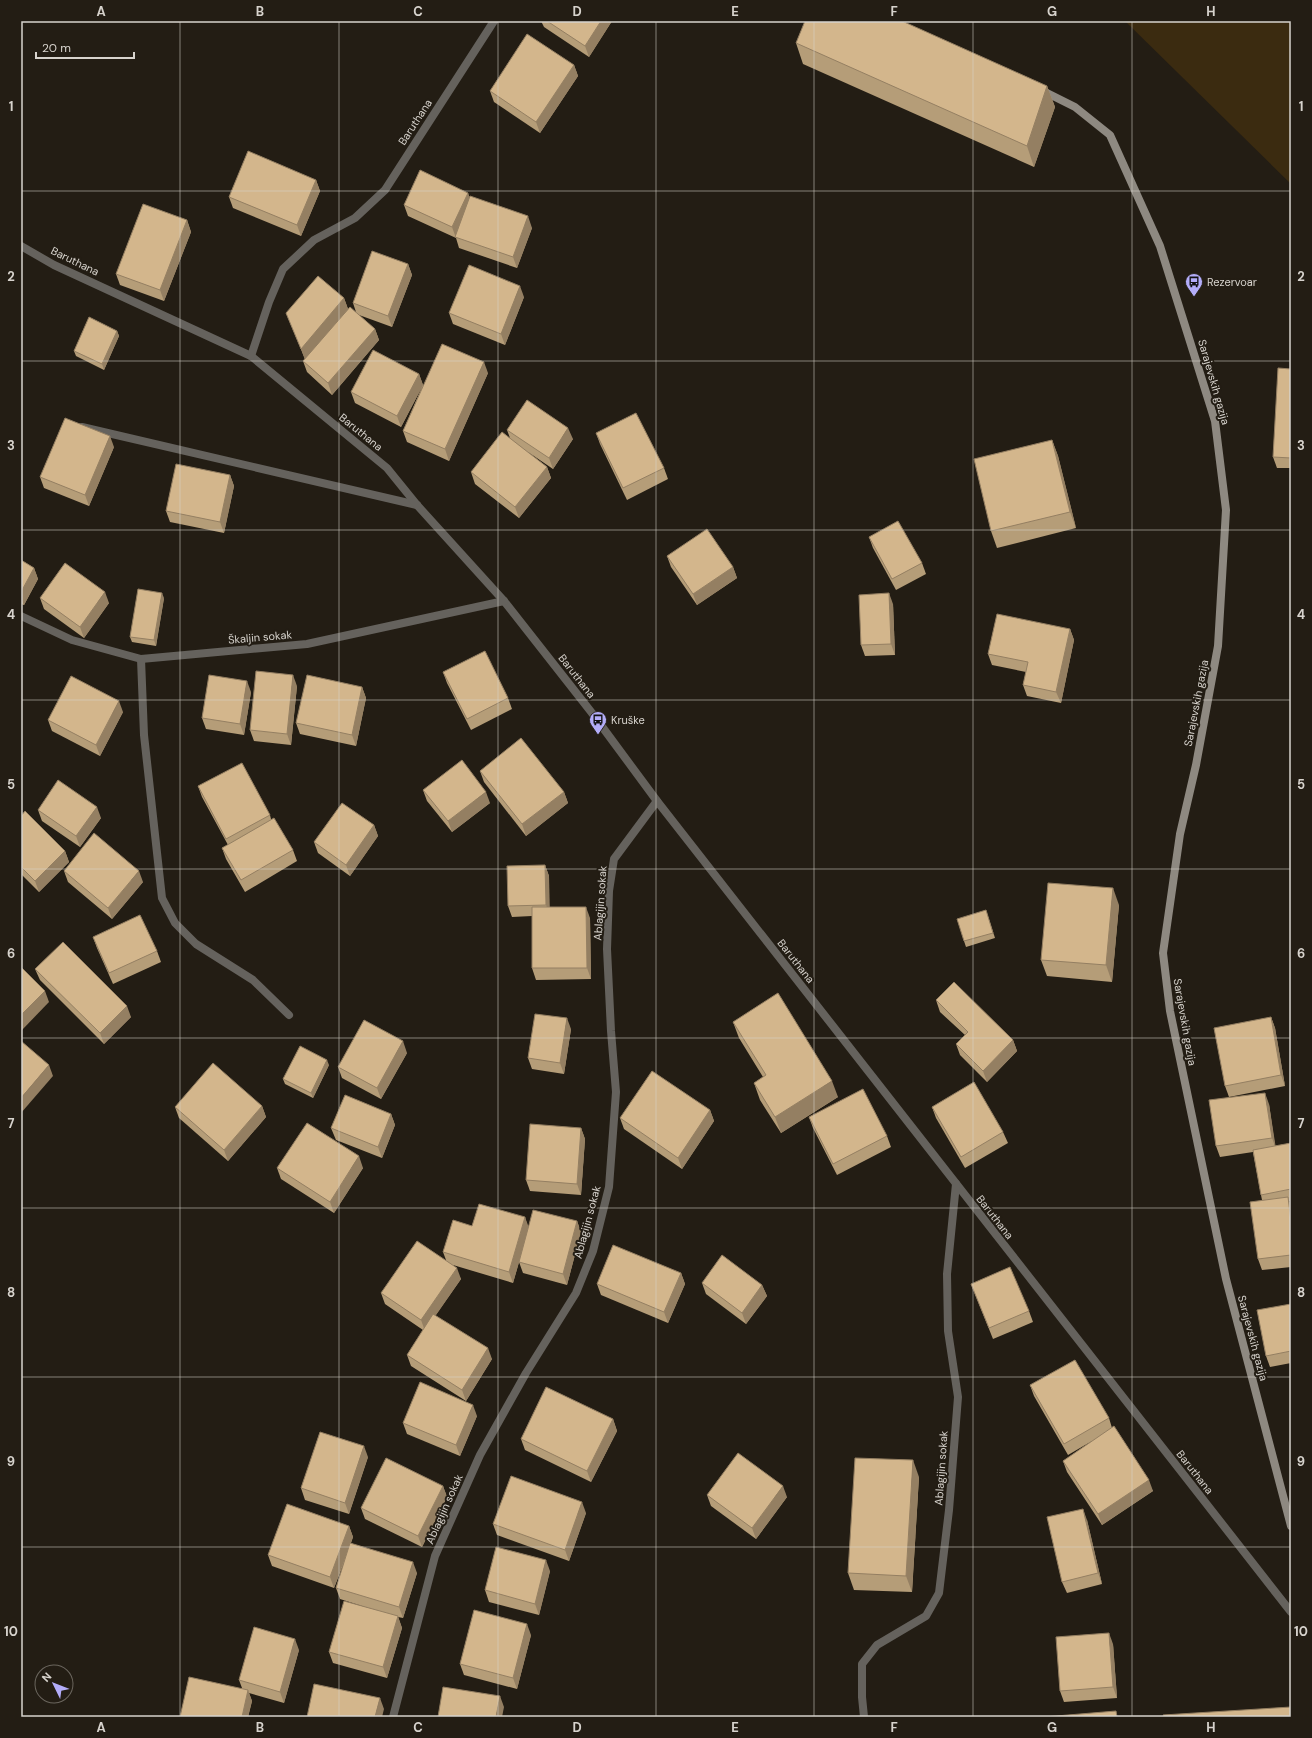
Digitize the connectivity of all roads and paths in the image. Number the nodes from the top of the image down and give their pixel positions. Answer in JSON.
{"nodes":[{"id":1,"x":494,"y":21,"type":"edge"},
{"id":2,"x":1033,"y":86,"type":"edge"},
{"id":3,"x":21,"y":246,"type":"edge"},
{"id":4,"x":251,"y":356,"type":"junction"},
{"id":5,"x":74,"y":425,"type":"edge"},
{"id":6,"x":417,"y":505,"type":"junction"},
{"id":7,"x":504,"y":601,"type":"junction"},
{"id":8,"x":21,"y":616,"type":"edge"},
{"id":9,"x":141,"y":659,"type":"junction"},
{"id":10,"x":657,"y":801,"type":"junction"},
{"id":11,"x":289,"y":1015,"type":"dead end"},
{"id":12,"x":956,"y":1184,"type":"junction"},
{"id":13,"x":1291,"y":1526,"type":"edge"},
{"id":14,"x":1291,"y":1612,"type":"edge"},
{"id":15,"x":393,"y":1717,"type":"edge"},
{"id":16,"x":864,"y":1717,"type":"edge"}],
"edges":[{"from":1,"to":4,"type":"street","name":"Baruthana"},
{"from":2,"to":13,"type":"main road","name":"Sarajevskih gazija"},
{"from":3,"to":4,"type":"street","name":"Baruthana"},
{"from":4,"to":6,"type":"street","name":"Baruthana"},
{"from":5,"to":6,"type":"street"},
{"from":6,"to":7,"type":"street","name":"Baruthana"},
{"from":7,"to":9,"type":"street","name":"Škaljin sokak"},
{"from":7,"to":10,"type":"street","name":"Baruthana"},
{"from":8,"to":9,"type":"street","name":"Škaljin sokak"},
{"from":9,"to":11,"type":"street"},
{"from":10,"to":12,"type":"street","name":"Baruthana"},
{"from":10,"to":15,"type":"street","name":"Ablagijin sokak"},
{"from":12,"to":14,"type":"street","name":"Baruthana"},
{"from":12,"to":16,"type":"street","name":"Ablagijin sokak"}]}
